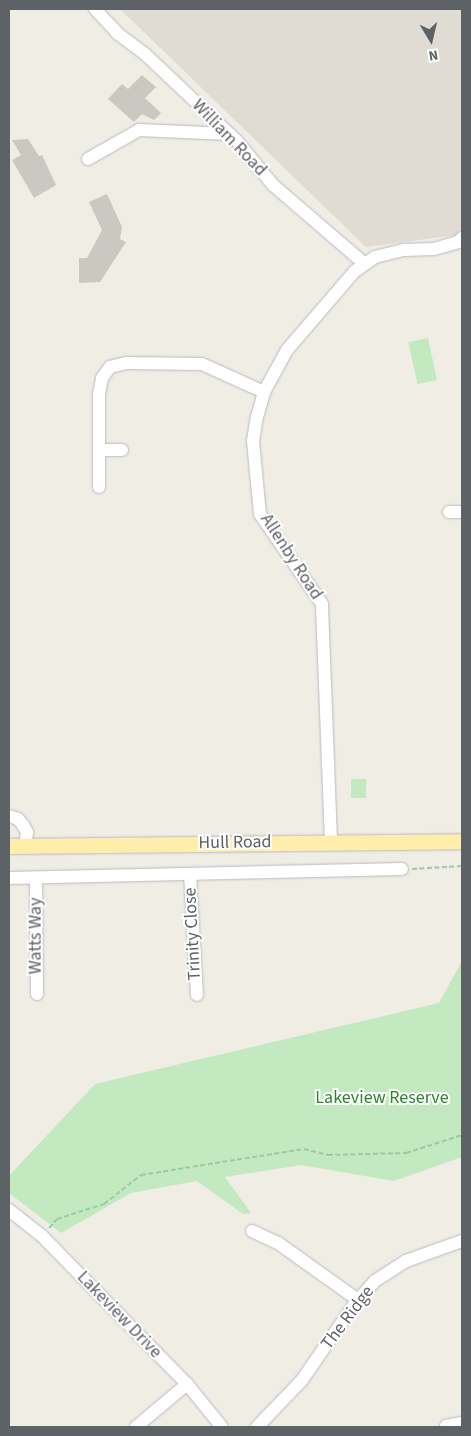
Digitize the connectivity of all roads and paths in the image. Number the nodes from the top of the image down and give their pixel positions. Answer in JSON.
{"nodes":[{"id":1,"x":95,"y":9,"type":"edge"},
{"id":2,"x":228,"y":134,"type":"junction"},
{"id":3,"x":88,"y":160,"type":"dead end"},
{"id":4,"x":462,"y":238,"type":"edge"},
{"id":5,"x":365,"y":264,"type":"junction"},
{"id":6,"x":264,"y":392,"type":"junction"},
{"id":7,"x":99,"y":450,"type":"junction"},
{"id":8,"x":122,"y":450,"type":"dead end"},
{"id":9,"x":100,"y":487,"type":"dead end"},
{"id":10,"x":9,"y":816,"type":"edge"},
{"id":11,"x":462,"y":840,"type":"edge"},
{"id":12,"x":331,"y":841,"type":"junction"},
{"id":13,"x":9,"y":846,"type":"edge"},
{"id":14,"x":25,"y":846,"type":"junction"},
{"id":15,"x":462,"y":866,"type":"edge"},
{"id":16,"x":402,"y":869,"type":"joint"},
{"id":17,"x":190,"y":874,"type":"junction"},
{"id":18,"x":9,"y":878,"type":"edge"},
{"id":19,"x":36,"y":878,"type":"junction"},
{"id":20,"x":36,"y":994,"type":"dead end"},
{"id":21,"x":197,"y":995,"type":"dead end"},
{"id":22,"x":462,"y":1134,"type":"edge"},
{"id":23,"x":9,"y":1210,"type":"edge"},
{"id":24,"x":252,"y":1231,"type":"dead end"},
{"id":25,"x":42,"y":1236,"type":"junction"},
{"id":26,"x":462,"y":1241,"type":"edge"},
{"id":27,"x":358,"y":1300,"type":"junction"},
{"id":28,"x":188,"y":1384,"type":"junction"},
{"id":29,"x":462,"y":1423,"type":"edge"},
{"id":30,"x":446,"y":1426,"type":"dead end"},
{"id":31,"x":136,"y":1427,"type":"edge"},
{"id":32,"x":222,"y":1427,"type":"edge"},
{"id":33,"x":257,"y":1427,"type":"edge"}],
"edges":[{"from":1,"to":2,"type":"street","name":"William Road"},
{"from":2,"to":3,"type":"street"},
{"from":2,"to":5,"type":"street","name":"William Road"},
{"from":4,"to":5,"type":"street","name":"Allenby Road"},
{"from":5,"to":6,"type":"street","name":"Allenby Road"},
{"from":6,"to":7,"type":"street"},
{"from":6,"to":12,"type":"street","name":"Allenby Road"},
{"from":7,"to":8,"type":"street"},
{"from":7,"to":9,"type":"street"},
{"from":10,"to":14,"type":"street"},
{"from":11,"to":12,"type":"main road","name":"Hull Road"},
{"from":12,"to":14,"type":"main road","name":"Hull Road"},
{"from":13,"to":14,"type":"main road","name":"Hull Road"},
{"from":15,"to":16,"type":"path"},
{"from":16,"to":17,"type":"street","name":"Hull Road"},
{"from":17,"to":19,"type":"street","name":"Hull Road"},
{"from":17,"to":21,"type":"street","name":"Trinity Close"},
{"from":18,"to":19,"type":"street","name":"Hull Road"},
{"from":19,"to":20,"type":"street","name":"Watts Way"},
{"from":22,"to":25,"type":"path"},
{"from":23,"to":25,"type":"street","name":"Lakeview Drive"},
{"from":24,"to":27,"type":"street"},
{"from":25,"to":28,"type":"street","name":"Lakeview Drive"},
{"from":26,"to":27,"type":"street","name":"The Ridge"},
{"from":27,"to":33,"type":"street","name":"The Ridge"},
{"from":28,"to":31,"type":"street"},
{"from":28,"to":32,"type":"street","name":"Lakeview Drive"},
{"from":29,"to":30,"type":"street"}]}
